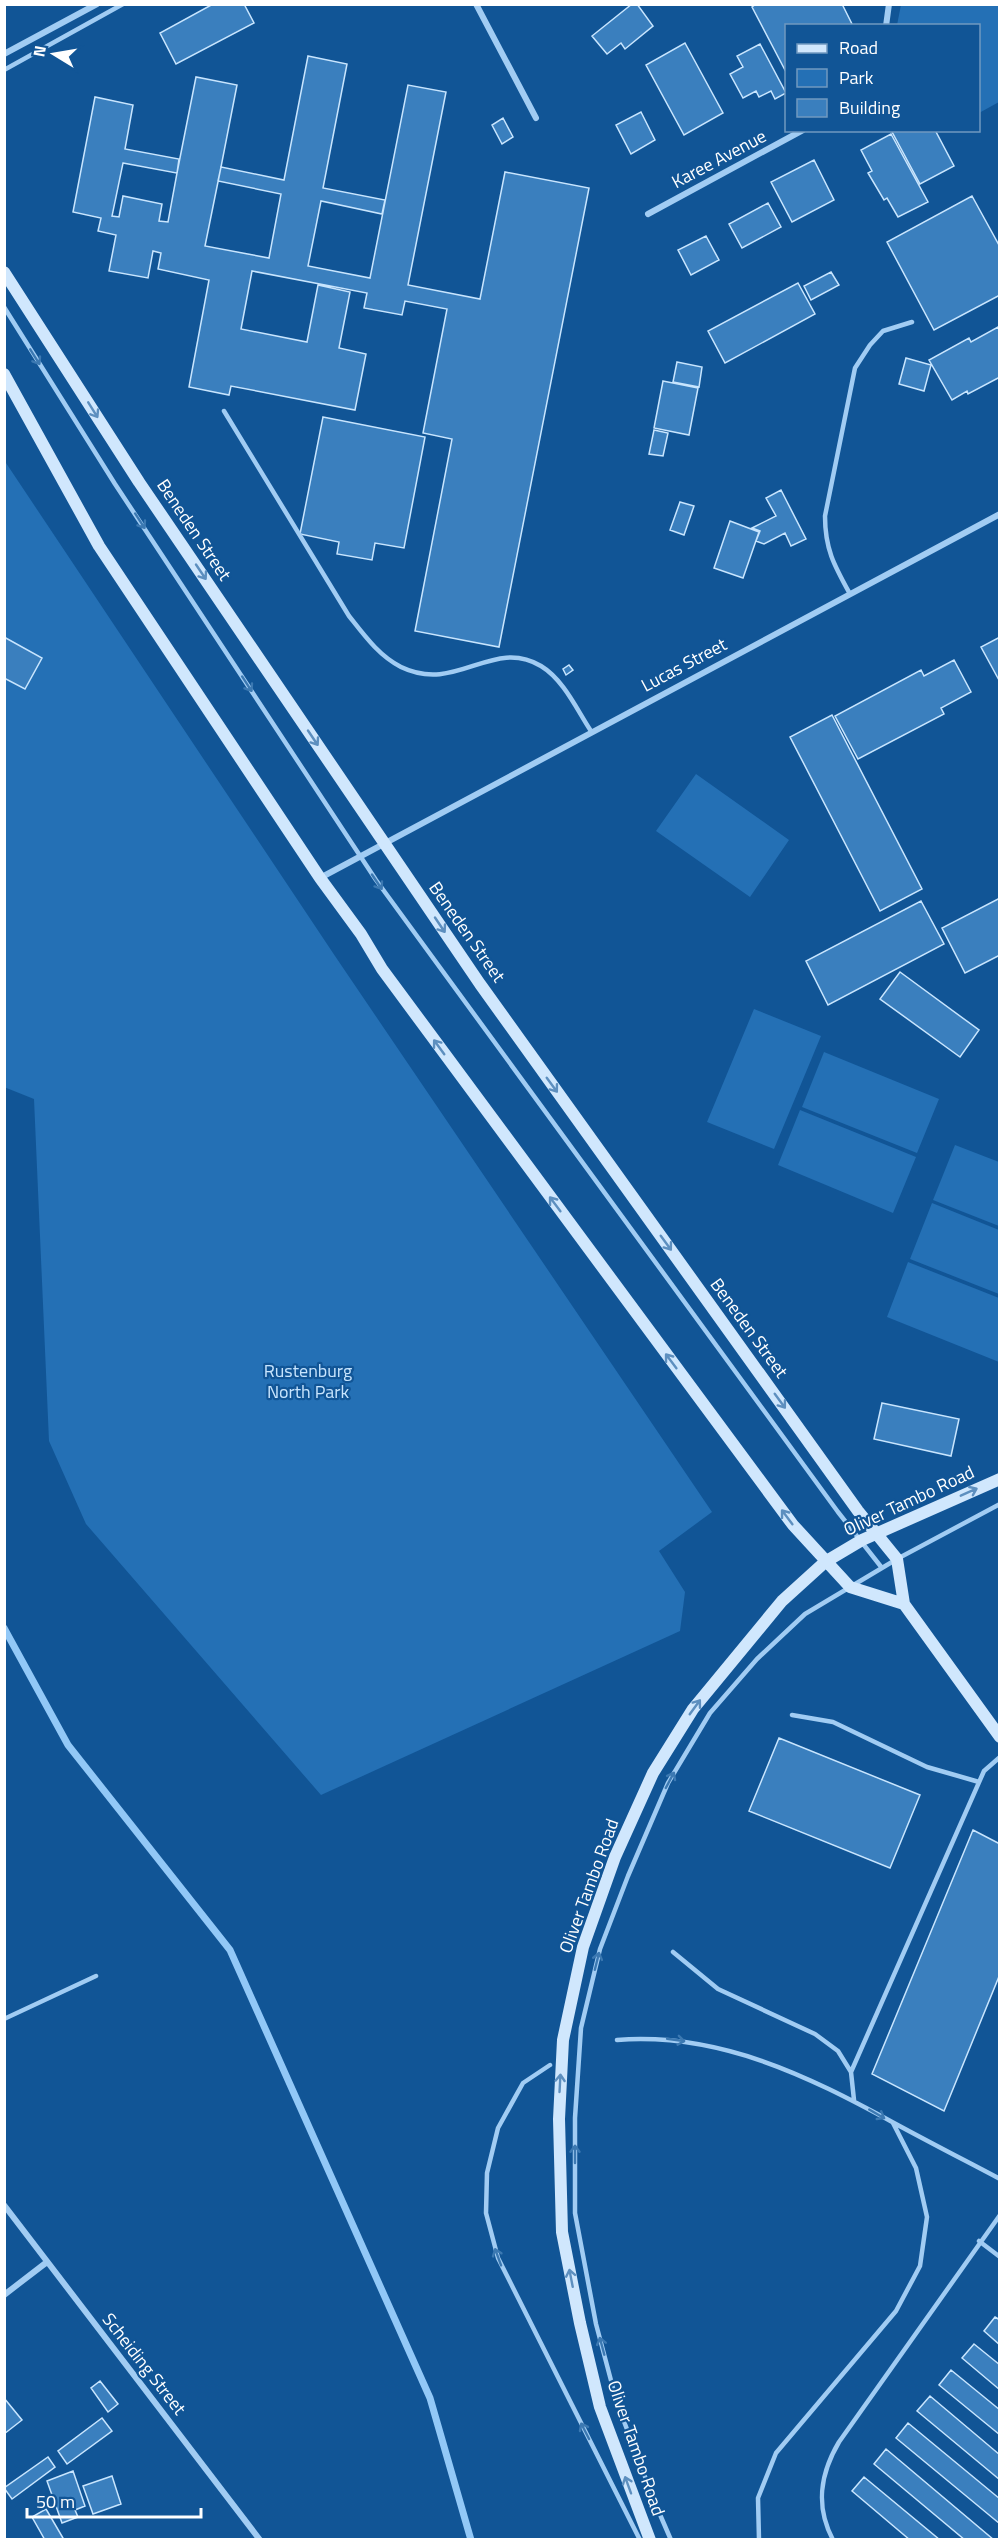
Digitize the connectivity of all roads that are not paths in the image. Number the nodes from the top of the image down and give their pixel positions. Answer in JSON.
{"nodes":[{"id":1,"x":97,"y":4,"type":"edge"},
{"id":2,"x":123,"y":4,"type":"edge"},
{"id":3,"x":476,"y":4,"type":"edge"},
{"id":4,"x":889,"y":4,"type":"edge"},
{"id":5,"x":886,"y":24,"type":"edge"},
{"id":6,"x":4,"y":54,"type":"edge"},
{"id":7,"x":4,"y":70,"type":"edge"},
{"id":8,"x":536,"y":118,"type":"dead end"},
{"id":9,"x":799,"y":132,"type":"edge"},
{"id":10,"x":648,"y":214,"type":"dead end"},
{"id":11,"x":4,"y":272,"type":"edge"},
{"id":12,"x":4,"y":307,"type":"edge"},
{"id":13,"x":912,"y":322,"type":"dead end"},
{"id":14,"x":4,"y":374,"type":"edge"},
{"id":15,"x":224,"y":411,"type":"dead end"},
{"id":16,"x":999,"y":514,"type":"edge"},
{"id":17,"x":850,"y":594,"type":"junction"},
{"id":18,"x":591,"y":731,"type":"junction"},
{"id":19,"x":383,"y":842,"type":"junction"},
{"id":20,"x":360,"y":855,"type":"junction"},
{"id":21,"x":320,"y":878,"type":"junction"},
{"id":22,"x":999,"y":1479,"type":"edge"},
{"id":23,"x":999,"y":1504,"type":"edge"},
{"id":24,"x":876,"y":1533,"type":"junction"},
{"id":25,"x":862,"y":1540,"type":"junction"},
{"id":26,"x":897,"y":1559,"type":"junction"},
{"id":27,"x":825,"y":1562,"type":"junction"},
{"id":28,"x":882,"y":1568,"type":"junction"},
{"id":29,"x":850,"y":1587,"type":"junction"},
{"id":30,"x":903,"y":1604,"type":"junction"},
{"id":31,"x":792,"y":1715,"type":"dead end"},
{"id":32,"x":999,"y":1737,"type":"edge"},
{"id":33,"x":999,"y":1757,"type":"edge"},
{"id":34,"x":979,"y":1782,"type":"junction"},
{"id":35,"x":673,"y":1952,"type":"dead end"},
{"id":36,"x":96,"y":1976,"type":"dead end"},
{"id":37,"x":4,"y":2019,"type":"edge"},
{"id":38,"x":618,"y":2040,"type":"dead end"},
{"id":39,"x":550,"y":2065,"type":"dead end"},
{"id":40,"x":851,"y":2072,"type":"junction"},
{"id":41,"x":854,"y":2100,"type":"junction"},
{"id":42,"x":893,"y":2123,"type":"junction"},
{"id":43,"x":999,"y":2178,"type":"edge"},
{"id":44,"x":4,"y":2205,"type":"edge"},
{"id":45,"x":999,"y":2215,"type":"edge"},
{"id":46,"x":979,"y":2241,"type":"junction"},
{"id":47,"x":999,"y":2257,"type":"edge"},
{"id":48,"x":47,"y":2262,"type":"junction"},
{"id":49,"x":4,"y":2295,"type":"edge"},
{"id":50,"x":260,"y":2540,"type":"edge"},
{"id":51,"x":640,"y":2540,"type":"edge"},
{"id":52,"x":650,"y":2540,"type":"edge"},
{"id":53,"x":671,"y":2540,"type":"edge"},
{"id":54,"x":759,"y":2540,"type":"edge"},
{"id":55,"x":833,"y":2540,"type":"edge"}],
"edges":[{"from":1,"to":6,"type":"street"},
{"from":2,"to":7,"type":"lane"},
{"from":3,"to":8,"type":"street"},
{"from":4,"to":5,"type":"street"},
{"from":9,"to":10,"type":"street","name":"Karee Avenue"},
{"from":11,"to":19,"type":"main road","name":"Beneden Street","one_way":true},
{"from":12,"to":20,"type":"lane","one_way":true},
{"from":13,"to":17,"type":"lane"},
{"from":14,"to":21,"type":"main road"},
{"from":15,"to":18,"type":"lane"},
{"from":16,"to":17,"type":"street","name":"Lucas Street"},
{"from":17,"to":18,"type":"street","name":"Lucas Street"},
{"from":18,"to":19,"type":"street","name":"Lucas Street"},
{"from":19,"to":20,"type":"street","name":"Lucas Street"},
{"from":19,"to":24,"type":"main road","name":"Beneden Street","one_way":true},
{"from":20,"to":21,"type":"street","name":"Lucas Street"},
{"from":20,"to":25,"type":"lane","one_way":true},
{"from":27,"to":21,"type":"main road","one_way":true},
{"from":24,"to":22,"type":"main road","name":"Oliver Tambo Road","one_way":true},
{"from":23,"to":26,"type":"lane"},
{"from":24,"to":25,"type":"main road","name":"Oliver Tambo Road"},
{"from":24,"to":26,"type":"main road","name":"Beneden Street"},
{"from":25,"to":27,"type":"main road","name":"Oliver Tambo Road"},
{"from":25,"to":28,"type":"lane"},
{"from":26,"to":28,"type":"lane"},
{"from":26,"to":30,"type":"main road"},
{"from":27,"to":29,"type":"main road"},
{"from":52,"to":27,"type":"main road","name":"Oliver Tambo Road","one_way":true},
{"from":28,"to":29,"type":"lane"},
{"from":29,"to":30,"type":"main road"},
{"from":53,"to":29,"type":"lane","one_way":true},
{"from":30,"to":32,"type":"main road"},
{"from":31,"to":34,"type":"lane"},
{"from":33,"to":34,"type":"lane"},
{"from":34,"to":40,"type":"lane"},
{"from":35,"to":40,"type":"lane"},
{"from":36,"to":37,"type":"lane"},
{"from":38,"to":41,"type":"lane","one_way":true},
{"from":51,"to":39,"type":"lane","one_way":true},
{"from":40,"to":41,"type":"lane"},
{"from":41,"to":42,"type":"lane","one_way":true},
{"from":42,"to":43,"type":"lane"},
{"from":42,"to":54,"type":"lane"},
{"from":44,"to":48,"type":"street","name":"Scheiding Street"},
{"from":45,"to":46,"type":"lane"},
{"from":46,"to":47,"type":"lane"},
{"from":46,"to":55,"type":"lane"},
{"from":48,"to":49,"type":"street"},
{"from":48,"to":50,"type":"street","name":"Scheiding Street"}]}
